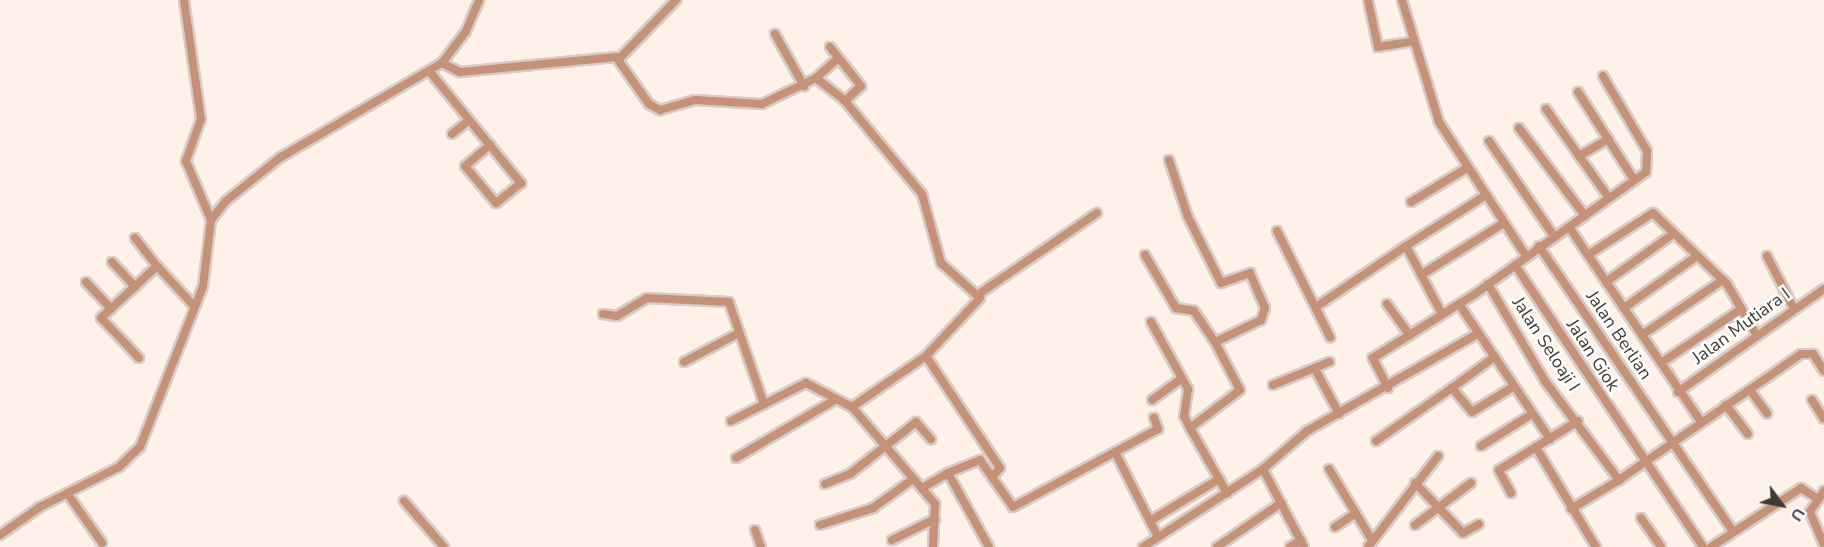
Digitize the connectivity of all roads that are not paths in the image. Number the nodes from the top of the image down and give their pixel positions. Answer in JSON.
{"nodes":[{"id":1,"x":184,"y":0,"type":"edge"},
{"id":2,"x":479,"y":0,"type":"edge"},
{"id":3,"x":676,"y":0,"type":"edge"},
{"id":4,"x":1368,"y":0,"type":"edge"},
{"id":5,"x":1402,"y":0,"type":"edge"},
{"id":6,"x":775,"y":34,"type":"dead end"},
{"id":7,"x":1414,"y":41,"type":"junction"},
{"id":8,"x":830,"y":47,"type":"dead end"},
{"id":9,"x":619,"y":58,"type":"junction"},
{"id":10,"x":836,"y":60,"type":"junction"},
{"id":11,"x":442,"y":63,"type":"junction"},
{"id":12,"x":430,"y":72,"type":"junction"},
{"id":13,"x":1603,"y":76,"type":"dead end"},
{"id":14,"x":816,"y":78,"type":"junction"},
{"id":15,"x":804,"y":86,"type":"junction"},
{"id":16,"x":1578,"y":92,"type":"dead end"},
{"id":17,"x":845,"y":101,"type":"junction"},
{"id":18,"x":1546,"y":109,"type":"dead end"},
{"id":19,"x":469,"y":120,"type":"junction"},
{"id":20,"x":1519,"y":128,"type":"dead end"},
{"id":21,"x":452,"y":134,"type":"dead end"},
{"id":22,"x":1608,"y":138,"type":"junction"},
{"id":23,"x":1489,"y":141,"type":"dead end"},
{"id":24,"x":490,"y":146,"type":"junction"},
{"id":25,"x":1579,"y":156,"type":"junction"},
{"id":26,"x":1169,"y":160,"type":"dead end"},
{"id":27,"x":1467,"y":168,"type":"junction"},
{"id":28,"x":1634,"y":180,"type":"junction"},
{"id":29,"x":1486,"y":195,"type":"junction"},
{"id":30,"x":1609,"y":198,"type":"junction"},
{"id":31,"x":1411,"y":202,"type":"dead end"},
{"id":32,"x":1097,"y":213,"type":"dead end"},
{"id":33,"x":1585,"y":216,"type":"junction"},
{"id":34,"x":210,"y":220,"type":"junction"},
{"id":35,"x":1504,"y":223,"type":"junction"},
{"id":36,"x":1569,"y":227,"type":"junction"},
{"id":37,"x":1277,"y":231,"type":"dead end"},
{"id":38,"x":1673,"y":234,"type":"junction"},
{"id":39,"x":1554,"y":236,"type":"junction"},
{"id":40,"x":135,"y":238,"type":"dead end"},
{"id":41,"x":1406,"y":246,"type":"junction"},
{"id":42,"x":1539,"y":246,"type":"junction"},
{"id":43,"x":1145,"y":255,"type":"dead end"},
{"id":44,"x":1588,"y":255,"type":"junction"},
{"id":45,"x":1526,"y":256,"type":"junction"},
{"id":46,"x":1697,"y":256,"type":"junction"},
{"id":47,"x":1767,"y":256,"type":"dead end"},
{"id":48,"x":112,"y":262,"type":"dead end"},
{"id":49,"x":1515,"y":265,"type":"junction"},
{"id":50,"x":156,"y":266,"type":"junction"},
{"id":51,"x":1421,"y":275,"type":"junction"},
{"id":52,"x":1723,"y":280,"type":"junction"},
{"id":53,"x":86,"y":282,"type":"dead end"},
{"id":54,"x":1606,"y":282,"type":"junction"},
{"id":55,"x":1488,"y":284,"type":"junction"},
{"id":56,"x":135,"y":287,"type":"junction"},
{"id":57,"x":1824,"y":289,"type":"edge"},
{"id":58,"x":979,"y":294,"type":"junction"},
{"id":59,"x":1387,"y":304,"type":"dead end"},
{"id":60,"x":1459,"y":304,"type":"junction"},
{"id":61,"x":194,"y":306,"type":"junction"},
{"id":62,"x":1316,"y":307,"type":"junction"},
{"id":63,"x":1793,"y":307,"type":"junction"},
{"id":64,"x":1624,"y":308,"type":"junction"},
{"id":65,"x":111,"y":309,"type":"junction"},
{"id":66,"x":1742,"y":309,"type":"junction"},
{"id":67,"x":603,"y":314,"type":"dead end"},
{"id":68,"x":1442,"y":314,"type":"junction"},
{"id":69,"x":1151,"y":322,"type":"dead end"},
{"id":70,"x":739,"y":333,"type":"junction"},
{"id":71,"x":1477,"y":334,"type":"junction"},
{"id":72,"x":1642,"y":335,"type":"junction"},
{"id":73,"x":1410,"y":336,"type":"junction"},
{"id":74,"x":1757,"y":336,"type":"junction"},
{"id":75,"x":1330,"y":337,"type":"dead end"},
{"id":76,"x":1215,"y":342,"type":"junction"},
{"id":77,"x":1824,"y":350,"type":"edge"},
{"id":78,"x":1814,"y":355,"type":"junction"},
{"id":79,"x":926,"y":356,"type":"junction"},
{"id":80,"x":138,"y":358,"type":"dead end"},
{"id":81,"x":1493,"y":358,"type":"junction"},
{"id":82,"x":684,"y":362,"type":"dead end"},
{"id":83,"x":1329,"y":362,"type":"dead end"},
{"id":84,"x":1661,"y":363,"type":"junction"},
{"id":85,"x":1315,"y":369,"type":"junction"},
{"id":86,"x":1824,"y":371,"type":"edge"},
{"id":87,"x":1182,"y":378,"type":"junction"},
{"id":88,"x":1273,"y":385,"type":"dead end"},
{"id":89,"x":1513,"y":387,"type":"junction"},
{"id":90,"x":1388,"y":388,"type":"junction"},
{"id":91,"x":1452,"y":388,"type":"junction"},
{"id":92,"x":1750,"y":390,"type":"junction"},
{"id":93,"x":1678,"y":392,"type":"junction"},
{"id":94,"x":835,"y":400,"type":"junction"},
{"id":95,"x":1152,"y":400,"type":"dead end"},
{"id":96,"x":1812,"y":400,"type":"dead end"},
{"id":97,"x":764,"y":404,"type":"junction"},
{"id":98,"x":1726,"y":405,"type":"junction"},
{"id":99,"x":852,"y":407,"type":"junction"},
{"id":100,"x":1767,"y":413,"type":"dead end"},
{"id":101,"x":1339,"y":414,"type":"junction"},
{"id":102,"x":1532,"y":414,"type":"junction"},
{"id":103,"x":1154,"y":418,"type":"dead end"},
{"id":104,"x":1824,"y":419,"type":"edge"},
{"id":105,"x":732,"y":421,"type":"dead end"},
{"id":106,"x":1578,"y":421,"type":"junction"},
{"id":107,"x":1701,"y":422,"type":"junction"},
{"id":108,"x":1190,"y":428,"type":"junction"},
{"id":109,"x":1748,"y":434,"type":"dead end"},
{"id":110,"x":931,"y":439,"type":"dead end"},
{"id":111,"x":1550,"y":439,"type":"junction"},
{"id":112,"x":1376,"y":441,"type":"dead end"},
{"id":113,"x":1670,"y":444,"type":"junction"},
{"id":114,"x":887,"y":446,"type":"junction"},
{"id":115,"x":1481,"y":446,"type":"dead end"},
{"id":116,"x":1537,"y":449,"type":"junction"},
{"id":117,"x":1115,"y":452,"type":"junction"},
{"id":118,"x":1438,"y":456,"type":"dead end"},
{"id":119,"x":736,"y":458,"type":"dead end"},
{"id":120,"x":1643,"y":464,"type":"junction"},
{"id":121,"x":1263,"y":469,"type":"junction"},
{"id":122,"x":1329,"y":469,"type":"dead end"},
{"id":123,"x":948,"y":473,"type":"junction"},
{"id":124,"x":992,"y":477,"type":"junction"},
{"id":125,"x":913,"y":479,"type":"junction"},
{"id":126,"x":1219,"y":479,"type":"junction"},
{"id":127,"x":1619,"y":480,"type":"junction"},
{"id":128,"x":1415,"y":483,"type":"junction"},
{"id":129,"x":1471,"y":483,"type":"dead end"},
{"id":130,"x":825,"y":484,"type":"dead end"},
{"id":131,"x":922,"y":488,"type":"junction"},
{"id":132,"x":1824,"y":491,"type":"edge"},
{"id":133,"x":66,"y":493,"type":"junction"},
{"id":134,"x":1227,"y":493,"type":"junction"},
{"id":135,"x":1511,"y":493,"type":"dead end"},
{"id":136,"x":1815,"y":497,"type":"junction"},
{"id":137,"x":404,"y":501,"type":"dead end"},
{"id":138,"x":1281,"y":504,"type":"junction"},
{"id":139,"x":1439,"y":506,"type":"junction"},
{"id":140,"x":1571,"y":509,"type":"junction"},
{"id":141,"x":1356,"y":513,"type":"junction"},
{"id":142,"x":1641,"y":518,"type":"dead end"},
{"id":143,"x":934,"y":519,"type":"junction"},
{"id":144,"x":1150,"y":521,"type":"junction"},
{"id":145,"x":1479,"y":524,"type":"dead end"},
{"id":146,"x":820,"y":525,"type":"dead end"},
{"id":147,"x":1415,"y":525,"type":"dead end"},
{"id":148,"x":1335,"y":527,"type":"dead end"},
{"id":149,"x":755,"y":530,"type":"dead end"},
{"id":150,"x":1733,"y":531,"type":"junction"},
{"id":151,"x":0,"y":535,"type":"edge"},
{"id":152,"x":1158,"y":537,"type":"junction"},
{"id":153,"x":892,"y":540,"type":"dead end"},
{"id":154,"x":102,"y":543,"type":"dead end"},
{"id":155,"x":1303,"y":543,"type":"edge"},
{"id":156,"x":1370,"y":544,"type":"edge"},
{"id":157,"x":1824,"y":545,"type":"edge"},
{"id":158,"x":444,"y":547,"type":"edge"},
{"id":159,"x":761,"y":547,"type":"edge"},
{"id":160,"x":933,"y":547,"type":"edge"},
{"id":161,"x":989,"y":547,"type":"edge"},
{"id":162,"x":1143,"y":547,"type":"edge"},
{"id":163,"x":1217,"y":547,"type":"edge"},
{"id":164,"x":1290,"y":547,"type":"edge"},
{"id":165,"x":1596,"y":547,"type":"edge"},
{"id":166,"x":1661,"y":547,"type":"edge"},
{"id":167,"x":1703,"y":547,"type":"edge"},
{"id":168,"x":1711,"y":547,"type":"edge"}],
"edges":[{"from":1,"to":34,"type":"street"},
{"from":2,"to":11,"type":"street"},
{"from":3,"to":9,"type":"street"},
{"from":4,"to":7,"type":"street"},
{"from":5,"to":7,"type":"street"},
{"from":6,"to":15,"type":"street"},
{"from":7,"to":27,"type":"street"},
{"from":8,"to":10,"type":"street"},
{"from":9,"to":11,"type":"street"},
{"from":9,"to":15,"type":"street"},
{"from":10,"to":14,"type":"street"},
{"from":10,"to":17,"type":"street"},
{"from":11,"to":12,"type":"street"},
{"from":12,"to":19,"type":"street"},
{"from":12,"to":34,"type":"street"},
{"from":13,"to":28,"type":"street"},
{"from":14,"to":15,"type":"street"},
{"from":14,"to":17,"type":"street"},
{"from":16,"to":22,"type":"street"},
{"from":17,"to":58,"type":"street"},
{"from":18,"to":25,"type":"street"},
{"from":19,"to":21,"type":"street"},
{"from":19,"to":24,"type":"street"},
{"from":20,"to":33,"type":"street"},
{"from":22,"to":25,"type":"street"},
{"from":22,"to":28,"type":"street"},
{"from":23,"to":39,"type":"street"},
{"from":24,"to":24,"type":"street"},
{"from":25,"to":30,"type":"street"},
{"from":26,"to":76,"type":"street"},
{"from":27,"to":29,"type":"street"},
{"from":27,"to":31,"type":"street"},
{"from":28,"to":30,"type":"street"},
{"from":29,"to":35,"type":"street"},
{"from":29,"to":41,"type":"street"},
{"from":30,"to":33,"type":"street"},
{"from":32,"to":58,"type":"street"},
{"from":33,"to":36,"type":"street"},
{"from":34,"to":61,"type":"street"},
{"from":35,"to":45,"type":"street"},
{"from":35,"to":51,"type":"street"},
{"from":36,"to":39,"type":"street"},
{"from":36,"to":44,"type":"street"},
{"from":37,"to":62,"type":"street"},
{"from":38,"to":44,"type":"street"},
{"from":38,"to":46,"type":"street"},
{"from":38,"to":54,"type":"street"},
{"from":39,"to":42,"type":"street"},
{"from":40,"to":50,"type":"street"},
{"from":41,"to":51,"type":"street"},
{"from":41,"to":62,"type":"street"},
{"from":42,"to":45,"type":"street"},
{"from":42,"to":113,"type":"street","name":"Jalan Berlian"},
{"from":43,"to":76,"type":"street"},
{"from":44,"to":54,"type":"street"},
{"from":45,"to":49,"type":"street"},
{"from":46,"to":52,"type":"street"},
{"from":46,"to":64,"type":"street"},
{"from":47,"to":63,"type":"street"},
{"from":48,"to":56,"type":"street"},
{"from":49,"to":55,"type":"street"},
{"from":49,"to":120,"type":"street","name":"Jalan Giok"},
{"from":50,"to":56,"type":"street"},
{"from":50,"to":61,"type":"street"},
{"from":51,"to":68,"type":"street"},
{"from":52,"to":66,"type":"street"},
{"from":52,"to":72,"type":"street"},
{"from":53,"to":65,"type":"street"},
{"from":54,"to":64,"type":"street"},
{"from":55,"to":60,"type":"street"},
{"from":55,"to":106,"type":"street","name":"Jalan Seloaji I"},
{"from":56,"to":65,"type":"street"},
{"from":57,"to":63,"type":"street","name":"Jalan Mutiara I"},
{"from":58,"to":79,"type":"street"},
{"from":59,"to":73,"type":"street"},
{"from":60,"to":68,"type":"street"},
{"from":60,"to":71,"type":"street"},
{"from":61,"to":133,"type":"street"},
{"from":62,"to":75,"type":"street"},
{"from":63,"to":74,"type":"street","name":"Jalan Mutiara I"},
{"from":64,"to":72,"type":"street"},
{"from":65,"to":80,"type":"street"},
{"from":66,"to":74,"type":"street"},
{"from":66,"to":84,"type":"street"},
{"from":67,"to":70,"type":"street"},
{"from":68,"to":73,"type":"street"},
{"from":69,"to":87,"type":"street"},
{"from":70,"to":82,"type":"street"},
{"from":70,"to":97,"type":"street"},
{"from":71,"to":81,"type":"street"},
{"from":71,"to":90,"type":"street"},
{"from":72,"to":84,"type":"street"},
{"from":73,"to":90,"type":"street"},
{"from":74,"to":93,"type":"street","name":"Jalan Mutiara I"},
{"from":76,"to":108,"type":"street"},
{"from":77,"to":78,"type":"street"},
{"from":78,"to":86,"type":"street"},
{"from":78,"to":92,"type":"street"},
{"from":79,"to":99,"type":"street"},
{"from":79,"to":124,"type":"street"},
{"from":81,"to":89,"type":"street"},
{"from":81,"to":91,"type":"street"},
{"from":83,"to":85,"type":"street"},
{"from":84,"to":93,"type":"street"},
{"from":85,"to":88,"type":"street"},
{"from":85,"to":101,"type":"street"},
{"from":87,"to":95,"type":"street"},
{"from":87,"to":108,"type":"street"},
{"from":89,"to":91,"type":"street"},
{"from":89,"to":102,"type":"street"},
{"from":90,"to":101,"type":"street"},
{"from":91,"to":112,"type":"street"},
{"from":92,"to":98,"type":"street"},
{"from":92,"to":100,"type":"street"},
{"from":93,"to":107,"type":"street"},
{"from":94,"to":97,"type":"street"},
{"from":94,"to":99,"type":"street"},
{"from":94,"to":119,"type":"street"},
{"from":96,"to":104,"type":"street"},
{"from":97,"to":105,"type":"street"},
{"from":98,"to":107,"type":"street"},
{"from":98,"to":109,"type":"street"},
{"from":99,"to":114,"type":"street"},
{"from":101,"to":121,"type":"street"},
{"from":102,"to":111,"type":"street"},
{"from":102,"to":115,"type":"street"},
{"from":103,"to":117,"type":"street"},
{"from":106,"to":111,"type":"street"},
{"from":106,"to":127,"type":"street","name":"Jalan Seloaji I"},
{"from":107,"to":113,"type":"street"},
{"from":108,"to":126,"type":"street"},
{"from":110,"to":114,"type":"street"},
{"from":111,"to":116,"type":"street"},
{"from":113,"to":120,"type":"street"},
{"from":113,"to":150,"type":"street","name":"Jalan Berlian"},
{"from":114,"to":125,"type":"street"},
{"from":114,"to":130,"type":"street"},
{"from":116,"to":135,"type":"street"},
{"from":116,"to":140,"type":"street"},
{"from":117,"to":124,"type":"street"},
{"from":117,"to":144,"type":"street"},
{"from":118,"to":128,"type":"street"},
{"from":120,"to":127,"type":"street"},
{"from":120,"to":167,"type":"street","name":"Jalan Giok"},
{"from":121,"to":134,"type":"street"},
{"from":121,"to":138,"type":"street"},
{"from":122,"to":141,"type":"street"},
{"from":123,"to":124,"type":"street"},
{"from":123,"to":131,"type":"street"},
{"from":123,"to":161,"type":"street"},
{"from":125,"to":131,"type":"street"},
{"from":125,"to":146,"type":"street"},
{"from":126,"to":134,"type":"street"},
{"from":126,"to":144,"type":"street"},
{"from":127,"to":140,"type":"street"},
{"from":128,"to":139,"type":"street"},
{"from":128,"to":156,"type":"street"},
{"from":129,"to":139,"type":"street"},
{"from":131,"to":143,"type":"street"},
{"from":132,"to":136,"type":"street"},
{"from":133,"to":151,"type":"street"},
{"from":133,"to":154,"type":"street"},
{"from":134,"to":152,"type":"street"},
{"from":136,"to":150,"type":"street"},
{"from":136,"to":157,"type":"street"},
{"from":137,"to":158,"type":"street"},
{"from":138,"to":155,"type":"street"},
{"from":138,"to":163,"type":"street"},
{"from":139,"to":145,"type":"street"},
{"from":139,"to":147,"type":"street"},
{"from":140,"to":165,"type":"street"},
{"from":141,"to":148,"type":"street"},
{"from":141,"to":156,"type":"street"},
{"from":142,"to":166,"type":"street"},
{"from":143,"to":153,"type":"street"},
{"from":143,"to":160,"type":"street"},
{"from":144,"to":152,"type":"street"},
{"from":149,"to":159,"type":"street"},
{"from":150,"to":168,"type":"street"},
{"from":152,"to":162,"type":"street"},
{"from":155,"to":164,"type":"street"}]}
